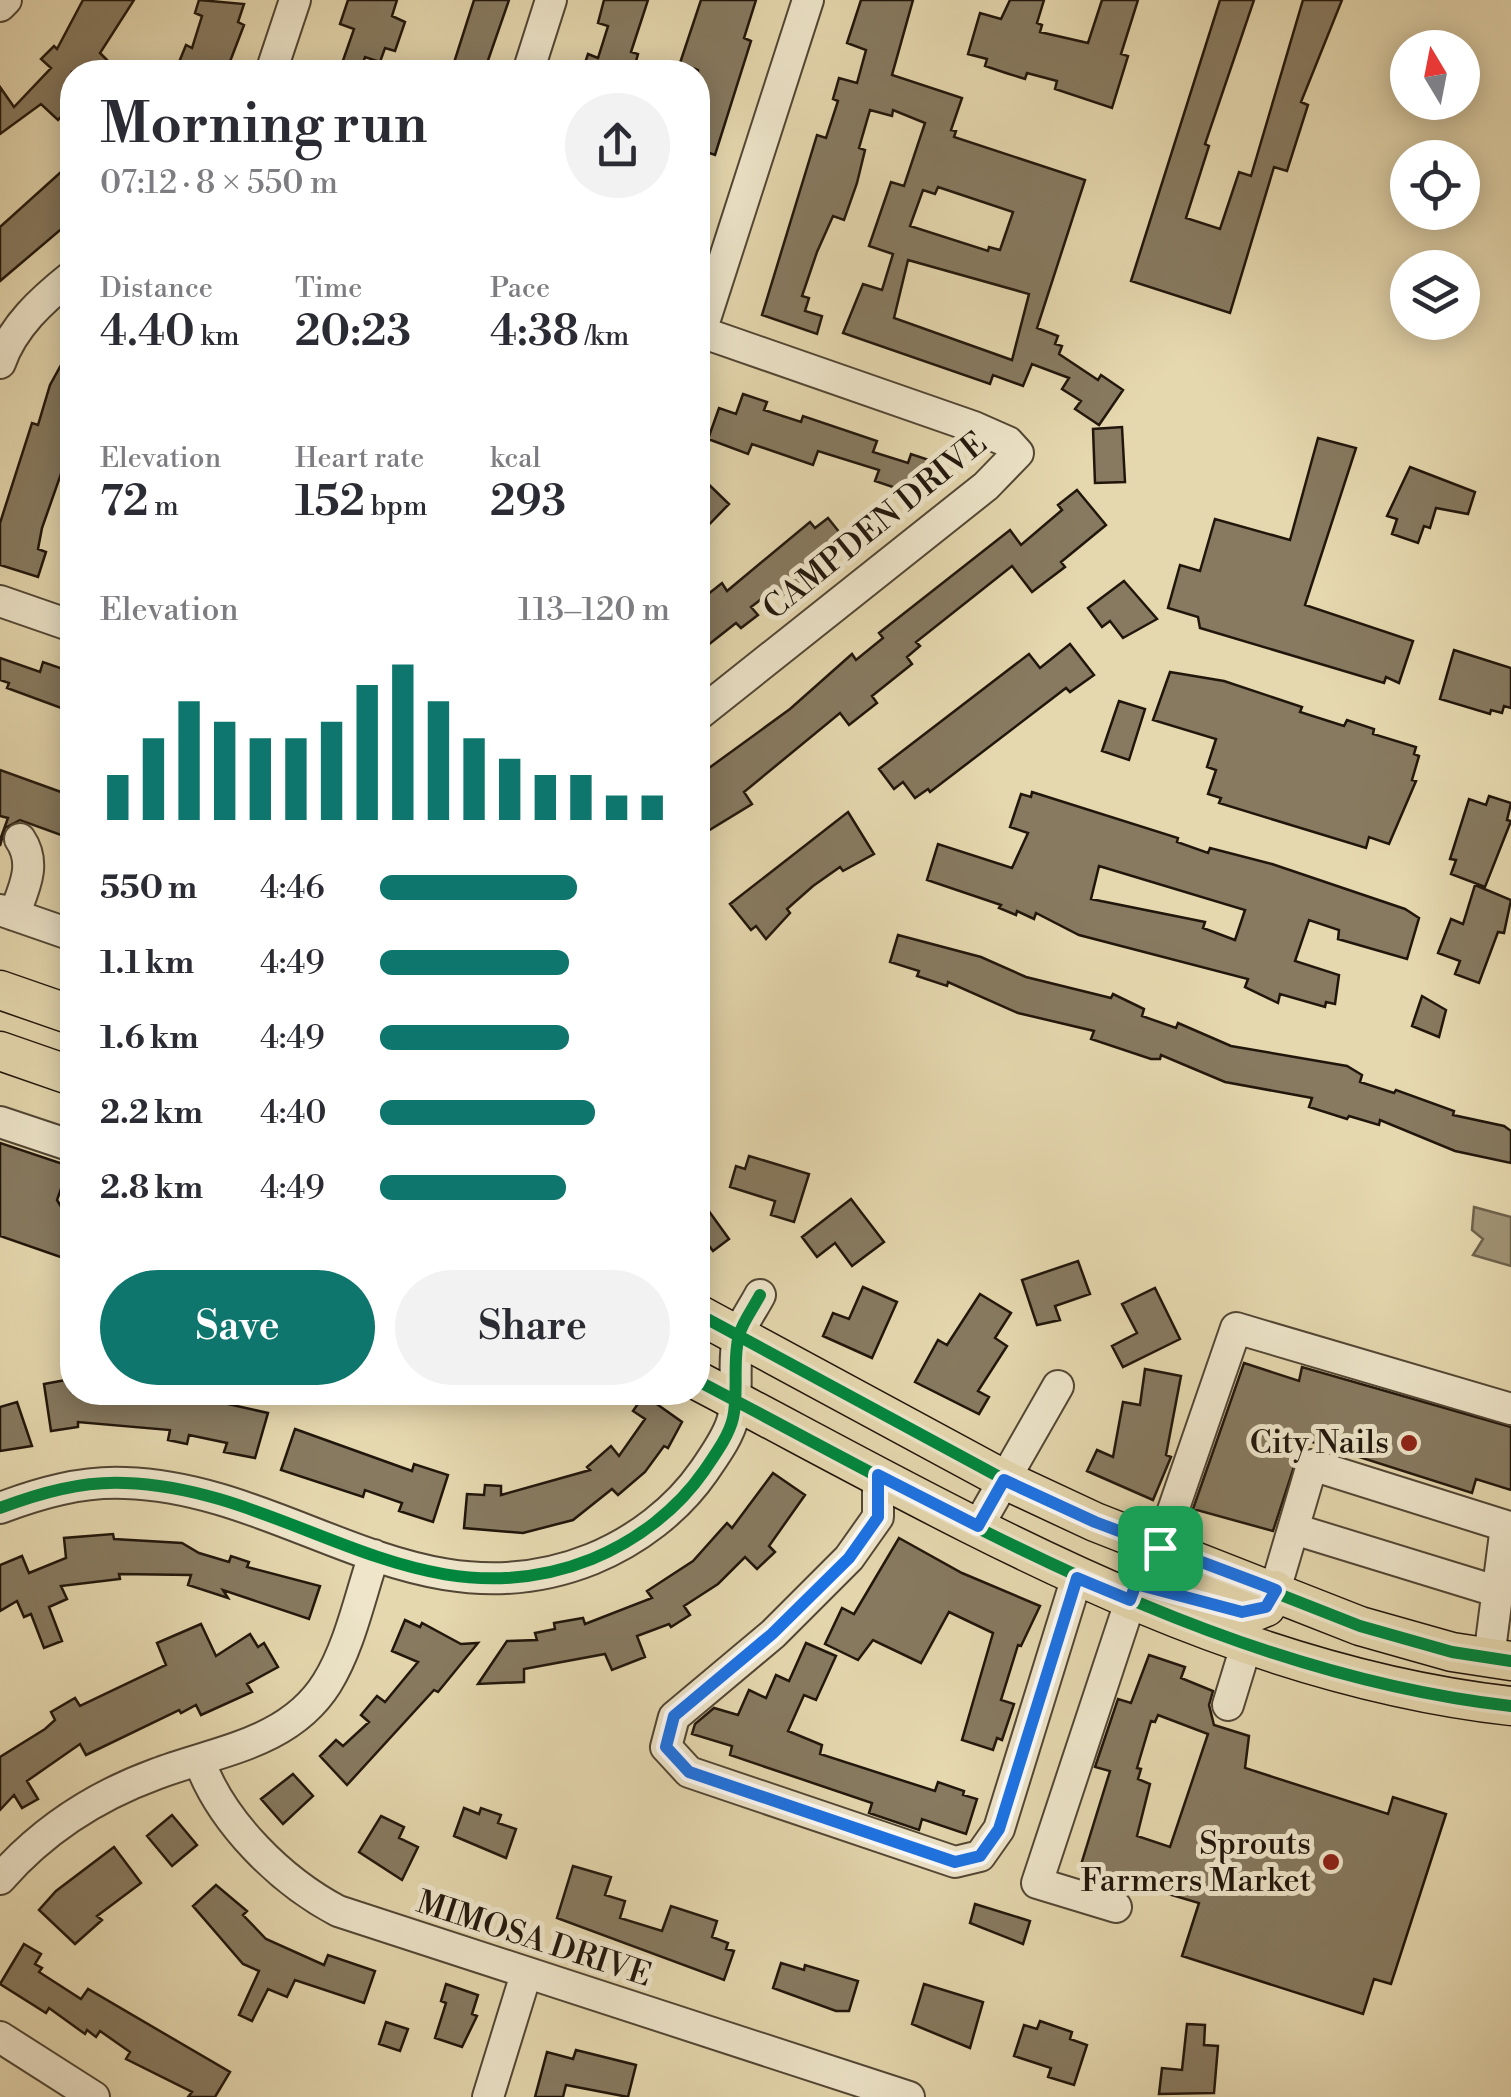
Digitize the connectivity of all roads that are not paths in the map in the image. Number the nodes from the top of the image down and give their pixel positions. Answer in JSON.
{"nodes":[{"id":1,"x":6,"y":0,"type":"edge"},
{"id":2,"x":296,"y":0,"type":"edge"},
{"id":3,"x":551,"y":0,"type":"edge"},
{"id":4,"x":808,"y":0,"type":"edge"},
{"id":5,"x":0,"y":6,"type":"edge"},
{"id":6,"x":275,"y":60,"type":"edge"},
{"id":7,"x":532,"y":60,"type":"edge"},
{"id":8,"x":60,"y":288,"type":"edge"},
{"id":9,"x":710,"y":302,"type":"edge"},
{"id":10,"x":710,"y":340,"type":"edge"},
{"id":11,"x":0,"y":363,"type":"edge"},
{"id":12,"x":0,"y":601,"type":"edge"},
{"id":13,"x":60,"y":622,"type":"edge"},
{"id":14,"x":710,"y":704,"type":"edge"},
{"id":15,"x":20,"y":839,"type":"dead end"},
{"id":16,"x":7,"y":912,"type":"edge"},
{"id":17,"x":60,"y":931,"type":"edge"},
{"id":18,"x":0,"y":990,"type":"edge"},
{"id":19,"x":60,"y":1011,"type":"edge"},
{"id":20,"x":0,"y":1051,"type":"edge"},
{"id":21,"x":60,"y":1072,"type":"edge"},
{"id":22,"x":0,"y":1122,"type":"edge"},
{"id":23,"x":60,"y":1142,"type":"edge"},
{"id":24,"x":760,"y":1295,"type":"dead end"},
{"id":25,"x":710,"y":1320,"type":"edge"},
{"id":26,"x":739,"y":1336,"type":"junction"},
{"id":27,"x":1058,"y":1386,"type":"dead end"},
{"id":28,"x":710,"y":1387,"type":"edge"},
{"id":29,"x":735,"y":1400,"type":"junction"},
{"id":30,"x":1511,"y":1409,"type":"edge"},
{"id":31,"x":878,"y":1475,"type":"junction"},
{"id":32,"x":1004,"y":1480,"type":"junction"},
{"id":33,"x":0,"y":1508,"type":"edge"},
{"id":34,"x":1509,"y":1525,"type":"edge"},
{"id":35,"x":978,"y":1526,"type":"junction"},
{"id":36,"x":1294,"y":1530,"type":"junction"},
{"id":37,"x":1160,"y":1548,"type":"junction"},
{"id":38,"x":374,"y":1555,"type":"junction"},
{"id":39,"x":1077,"y":1578,"type":"junction"},
{"id":40,"x":1276,"y":1590,"type":"junction"},
{"id":41,"x":1133,"y":1592,"type":"junction"},
{"id":42,"x":1499,"y":1592,"type":"junction"},
{"id":43,"x":1247,"y":1642,"type":"junction"},
{"id":44,"x":1500,"y":1659,"type":"edge"},
{"id":45,"x":1228,"y":1705,"type":"dead end"},
{"id":46,"x":1511,"y":1706,"type":"edge"},
{"id":47,"x":199,"y":1760,"type":"junction"},
{"id":48,"x":0,"y":1880,"type":"edge"},
{"id":49,"x":1116,"y":1907,"type":"dead end"},
{"id":50,"x":526,"y":1974,"type":"junction"},
{"id":51,"x":0,"y":2037,"type":"edge"},
{"id":52,"x":855,"y":2089,"type":"edge"},
{"id":53,"x":94,"y":2097,"type":"edge"},
{"id":54,"x":488,"y":2097,"type":"edge"},
{"id":55,"x":909,"y":2097,"type":"edge"}],
"edges":[{"from":1,"to":5,"type":"street"},
{"from":2,"to":6,"type":"street"},
{"from":3,"to":7,"type":"street"},
{"from":4,"to":9,"type":"street"},
{"from":8,"to":11,"type":"street"},
{"from":10,"to":14,"type":"street","name":"CAMPDEN DRIVE"},
{"from":12,"to":13,"type":"street"},
{"from":15,"to":16,"type":"street"},
{"from":16,"to":17,"type":"street"},
{"from":18,"to":19,"type":"main road"},
{"from":20,"to":21,"type":"main road"},
{"from":22,"to":23,"type":"street"},
{"from":24,"to":26,"type":"street"},
{"from":25,"to":26,"type":"main road"},
{"from":26,"to":29,"type":"street"},
{"from":26,"to":32,"type":"main road"},
{"from":27,"to":32,"type":"street"},
{"from":28,"to":29,"type":"main road"},
{"from":29,"to":31,"type":"main road"},
{"from":29,"to":38,"type":"street"},
{"from":30,"to":37,"type":"street"},
{"from":31,"to":35,"type":"main road"},
{"from":31,"to":39,"type":"street"},
{"from":32,"to":35,"type":"street"},
{"from":32,"to":37,"type":"main road"},
{"from":33,"to":38,"type":"street"},
{"from":34,"to":36,"type":"street"},
{"from":34,"to":42,"type":"street"},
{"from":35,"to":39,"type":"main road"},
{"from":36,"to":40,"type":"street"},
{"from":36,"to":42,"type":"street"},
{"from":37,"to":40,"type":"main road"},
{"from":38,"to":47,"type":"street"},
{"from":39,"to":41,"type":"main road"},
{"from":40,"to":41,"type":"main road"},
{"from":40,"to":44,"type":"main road"},
{"from":41,"to":43,"type":"main road"},
{"from":41,"to":49,"type":"street"},
{"from":42,"to":44,"type":"street"},
{"from":43,"to":45,"type":"street"},
{"from":43,"to":46,"type":"main road"},
{"from":47,"to":48,"type":"street"},
{"from":47,"to":50,"type":"street","name":"MIMOSA DRIVE"},
{"from":50,"to":52,"type":"street","name":"MIMOSA DRIVE"},
{"from":50,"to":54,"type":"street"},
{"from":51,"to":53,"type":"street"},
{"from":52,"to":55,"type":"street","name":"MIMOSA DRIVE"}]}
